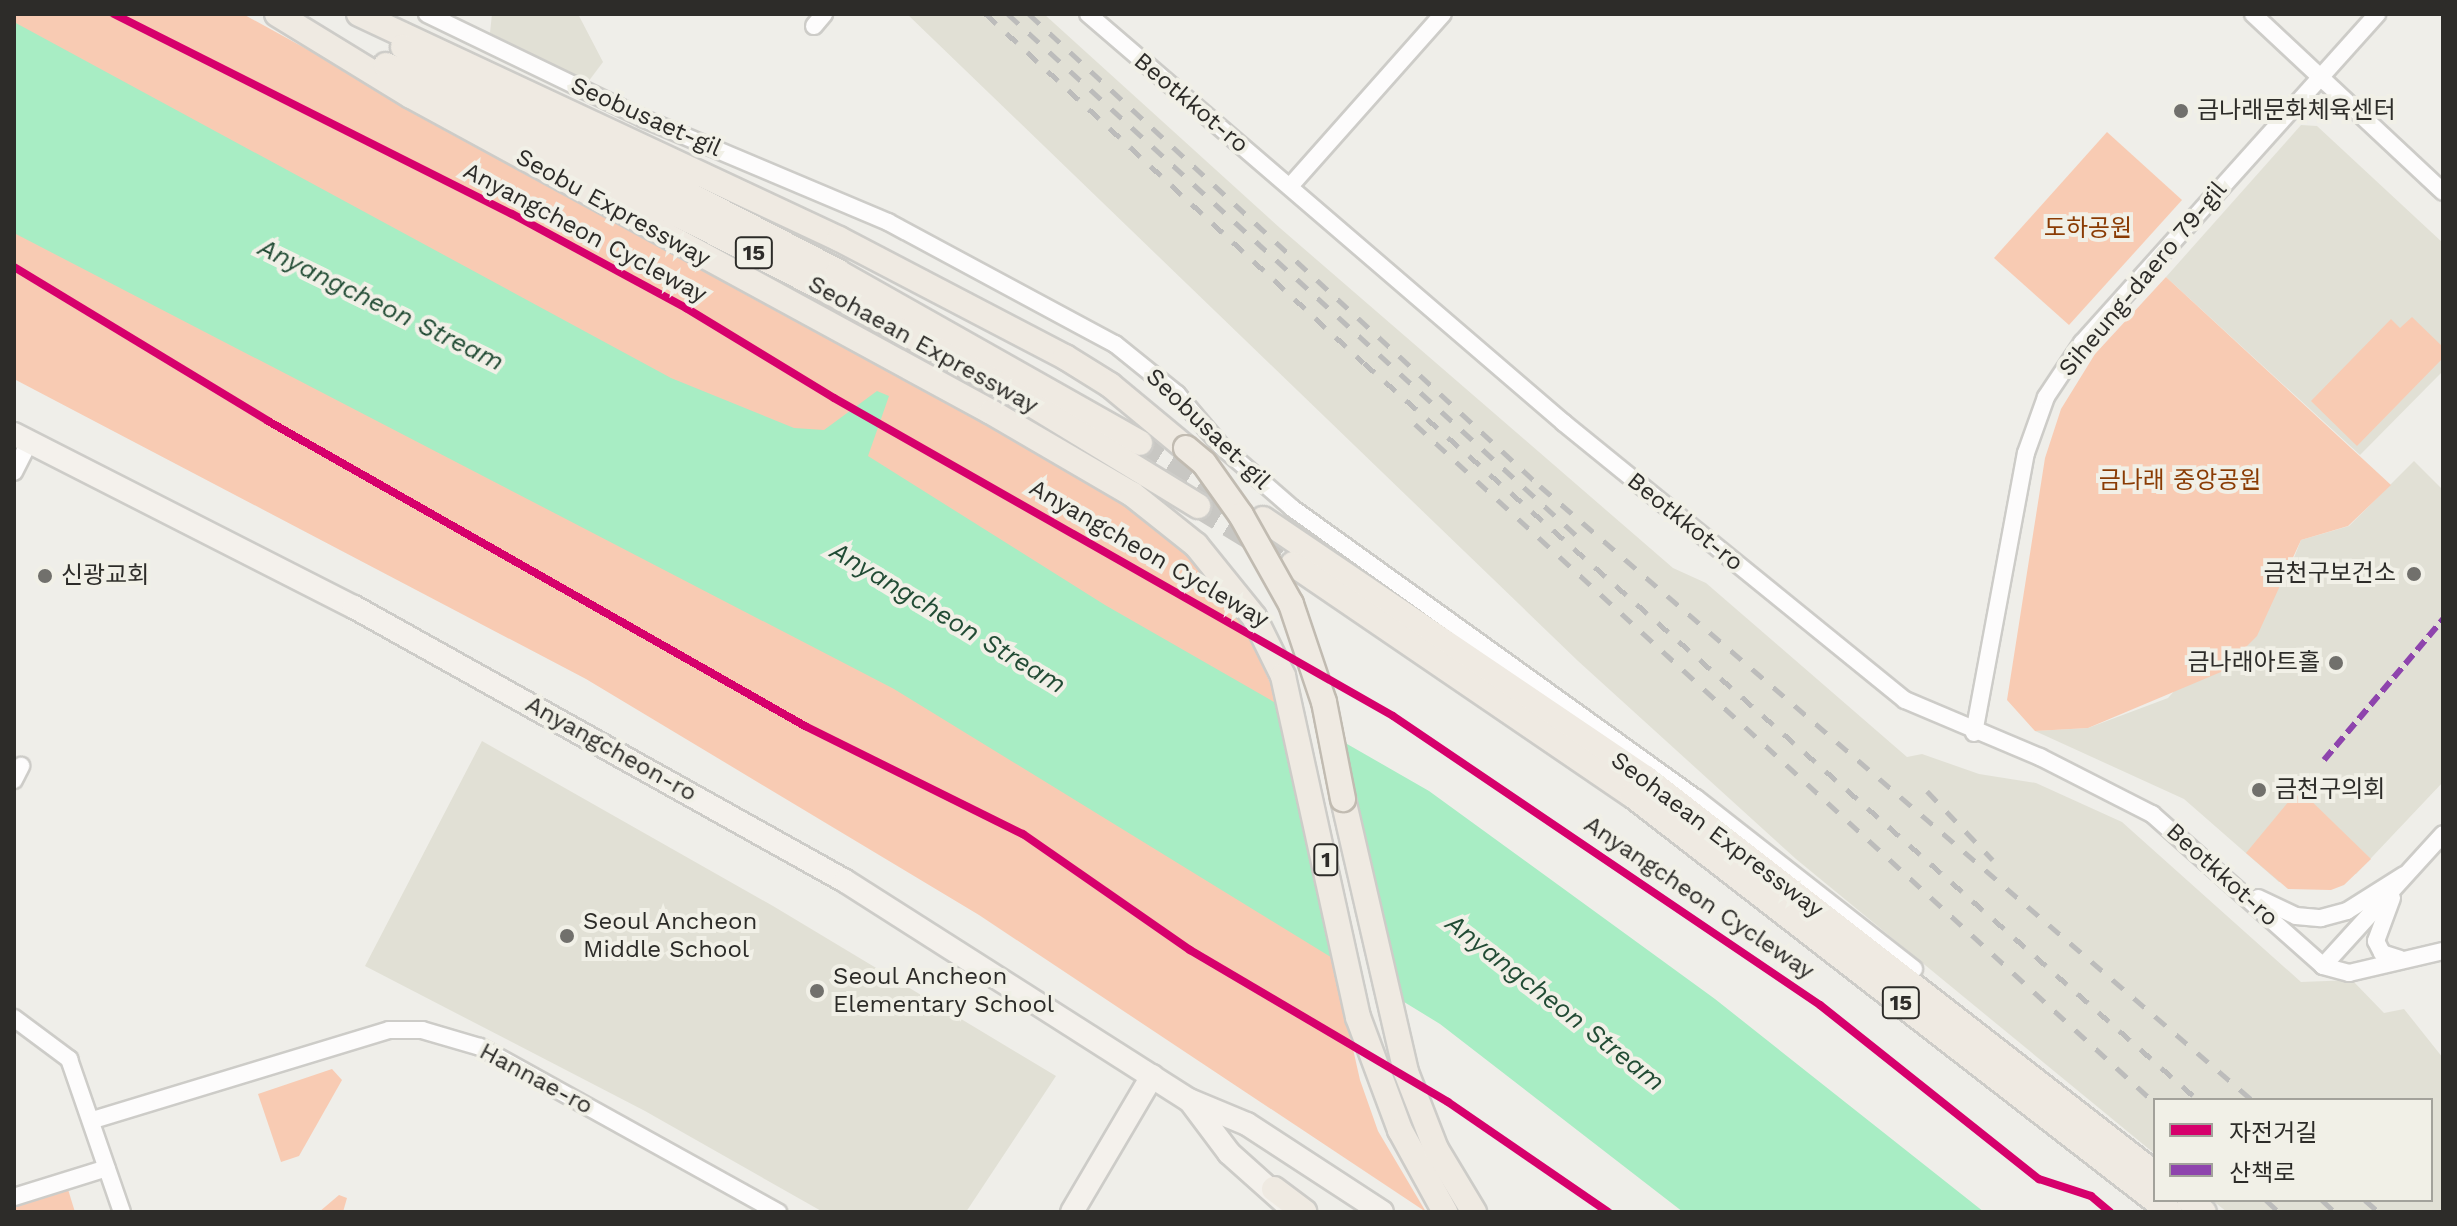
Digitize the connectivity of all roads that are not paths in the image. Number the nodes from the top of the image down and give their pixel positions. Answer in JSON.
{"nodes":[{"id":1,"x":347,"y":14,"type":"edge"},
{"id":2,"x":359,"y":14,"type":"edge"},
{"id":3,"x":427,"y":14,"type":"edge"},
{"id":4,"x":1088,"y":14,"type":"edge"},
{"id":5,"x":1443,"y":14,"type":"edge"},
{"id":6,"x":2253,"y":14,"type":"edge"},
{"id":7,"x":2377,"y":14,"type":"edge"},
{"id":8,"x":287,"y":19,"type":"edge"},
{"id":9,"x":2321,"y":78,"type":"junction"},
{"id":10,"x":1292,"y":184,"type":"junction"},
{"id":11,"x":2443,"y":192,"type":"edge"},
{"id":12,"x":22,"y":438,"type":"edge"},
{"id":13,"x":1140,"y":443,"type":"tunnel mouth"},
{"id":14,"x":14,"y":472,"type":"edge"},
{"id":15,"x":1198,"y":506,"type":"tunnel mouth"},
{"id":16,"x":1263,"y":519,"type":"dead end"},
{"id":17,"x":1293,"y":564,"type":"tunnel mouth"},
{"id":18,"x":1974,"y":733,"type":"junction"},
{"id":19,"x":1639,"y":787,"type":"junction"},
{"id":20,"x":2443,"y":834,"type":"edge"},
{"id":21,"x":2404,"y":875,"type":"junction"},
{"id":22,"x":2235,"y":885,"type":"junction"},
{"id":23,"x":2443,"y":951,"type":"edge"},
{"id":24,"x":2408,"y":959,"type":"junction"},
{"id":25,"x":2323,"y":966,"type":"junction"},
{"id":26,"x":1914,"y":969,"type":"dead end"},
{"id":27,"x":14,"y":1018,"type":"edge"},
{"id":28,"x":1152,"y":1076,"type":"junction"},
{"id":29,"x":1189,"y":1100,"type":"junction"},
{"id":30,"x":93,"y":1120,"type":"junction"},
{"id":31,"x":1290,"y":1154,"type":"junction"},
{"id":32,"x":107,"y":1168,"type":"junction"},
{"id":33,"x":2153,"y":1172,"type":"edge"},
{"id":34,"x":1274,"y":1189,"type":"junction"},
{"id":35,"x":14,"y":1197,"type":"edge"},
{"id":36,"x":2153,"y":1198,"type":"edge"},
{"id":37,"x":122,"y":1212,"type":"edge"},
{"id":38,"x":778,"y":1212,"type":"edge"},
{"id":39,"x":1072,"y":1212,"type":"edge"},
{"id":40,"x":1293,"y":1212,"type":"edge"},
{"id":41,"x":1304,"y":1212,"type":"edge"},
{"id":42,"x":1350,"y":1212,"type":"edge"},
{"id":43,"x":1382,"y":1212,"type":"edge"},
{"id":44,"x":1445,"y":1212,"type":"edge"},
{"id":45,"x":1474,"y":1212,"type":"edge"}],
"edges":[{"from":1,"to":13,"type":"highway","name":"Seohaean Expressway","number":"15"},
{"from":2,"to":45,"type":"highway","number":"1","bridge":true},
{"from":3,"to":26,"type":"street","name":"Seobusaet-gil"},
{"from":4,"to":10,"type":"street","name":"Beotkkot-ro"},
{"from":5,"to":10,"type":"street"},
{"from":6,"to":9,"type":"street"},
{"from":7,"to":9,"type":"street","name":"Siheung-daero 79-gil"},
{"from":8,"to":15,"type":"highway","name":"Seohaean Expressway","number":"15"},
{"from":8,"to":44,"type":"highway","name":"Seobu Expressway","number":"1"},
{"from":9,"to":11,"type":"street"},
{"from":9,"to":18,"type":"street","name":"Siheung-daero 79-gil"},
{"from":10,"to":18,"type":"street","name":"Beotkkot-ro"},
{"from":12,"to":14,"type":"street"},
{"from":12,"to":28,"type":"main road","name":"Anyangcheon-ro"},
{"from":16,"to":19,"type":"highway","name":"Seohaean Expressway","number":"15"},
{"from":17,"to":19,"type":"highway","name":"Seohaean Expressway","number":"15"},
{"from":18,"to":22,"type":"street","name":"Beotkkot-ro"},
{"from":19,"to":33,"type":"highway","name":"Seohaean Expressway","number":"15"},
{"from":19,"to":36,"type":"highway","name":"Seohaean Expressway","number":"15"},
{"from":20,"to":21,"type":"street"},
{"from":21,"to":22,"type":"street"},
{"from":21,"to":24,"type":"street"},
{"from":21,"to":25,"type":"street"},
{"from":22,"to":25,"type":"street","name":"Beotkkot-ro"},
{"from":23,"to":24,"type":"street"},
{"from":24,"to":25,"type":"street"},
{"from":27,"to":30,"type":"street"},
{"from":28,"to":29,"type":"main road","name":"Anyangcheon-ro"},
{"from":28,"to":39,"type":"main road"},
{"from":29,"to":31,"type":"main road","name":"Anyangcheon-ro"},
{"from":29,"to":34,"type":"main road","name":"Anyangcheon-ro"},
{"from":30,"to":32,"type":"street"},
{"from":30,"to":38,"type":"street","name":"Hannae-ro"},
{"from":31,"to":42,"type":"main road"},
{"from":31,"to":43,"type":"main road","name":"Anyangcheon-ro"},
{"from":32,"to":35,"type":"street"},
{"from":32,"to":37,"type":"street"},
{"from":34,"to":40,"type":"main road","name":"Anyangcheon-ro"},
{"from":34,"to":41,"type":"highway"}]}
